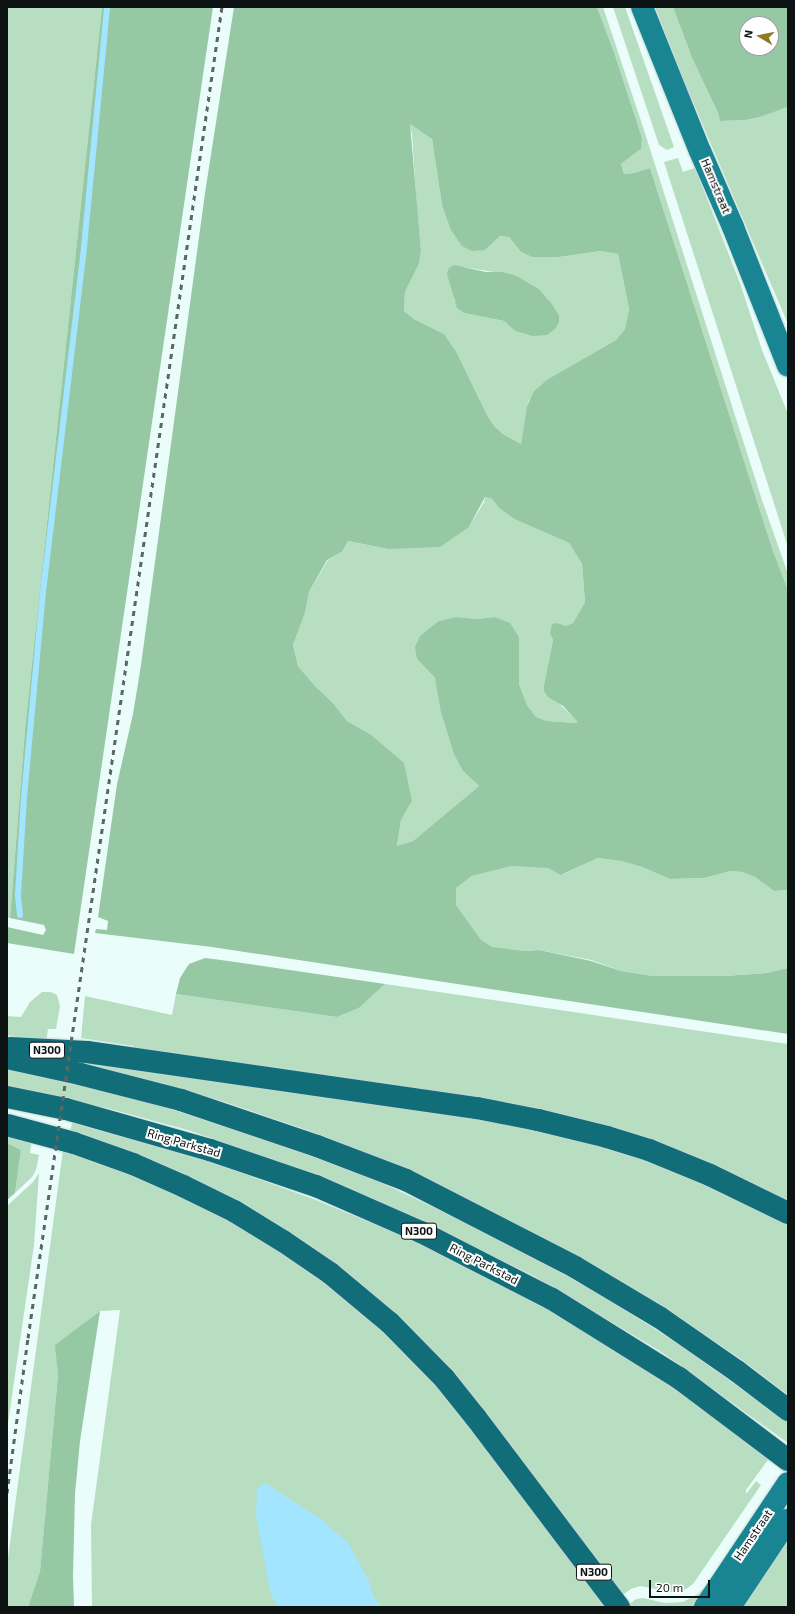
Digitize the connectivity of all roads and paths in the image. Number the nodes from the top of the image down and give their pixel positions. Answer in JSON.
{"nodes":[{"id":1,"x":642,"y":7,"type":"edge"},
{"id":2,"x":788,"y":366,"type":"edge"},
{"id":3,"x":7,"y":1048,"type":"edge"},
{"id":4,"x":7,"y":1058,"type":"edge"},
{"id":5,"x":7,"y":1097,"type":"edge"},
{"id":6,"x":7,"y":1125,"type":"edge"},
{"id":7,"x":788,"y":1213,"type":"edge"},
{"id":8,"x":788,"y":1410,"type":"edge"},
{"id":9,"x":788,"y":1460,"type":"edge"},
{"id":10,"x":785,"y":1488,"type":"edge"},
{"id":11,"x":788,"y":1520,"type":"edge"},
{"id":12,"x":619,"y":1607,"type":"edge"},
{"id":13,"x":705,"y":1607,"type":"edge"},
{"id":14,"x":730,"y":1607,"type":"edge"}],
"edges":[{"from":1,"to":2,"type":"main road","name":"Hamstraat"},
{"from":3,"to":7,"type":"highway","number":"N300"},
{"from":4,"to":8,"type":"highway","number":"N300"},
{"from":5,"to":9,"type":"highway","name":"Ring Parkstad","number":"N300"},
{"from":6,"to":12,"type":"highway","number":"N300"},
{"from":10,"to":13,"type":"main road","name":"Hamstraat"},
{"from":11,"to":14,"type":"main road","name":"Hamstraat"}]}
